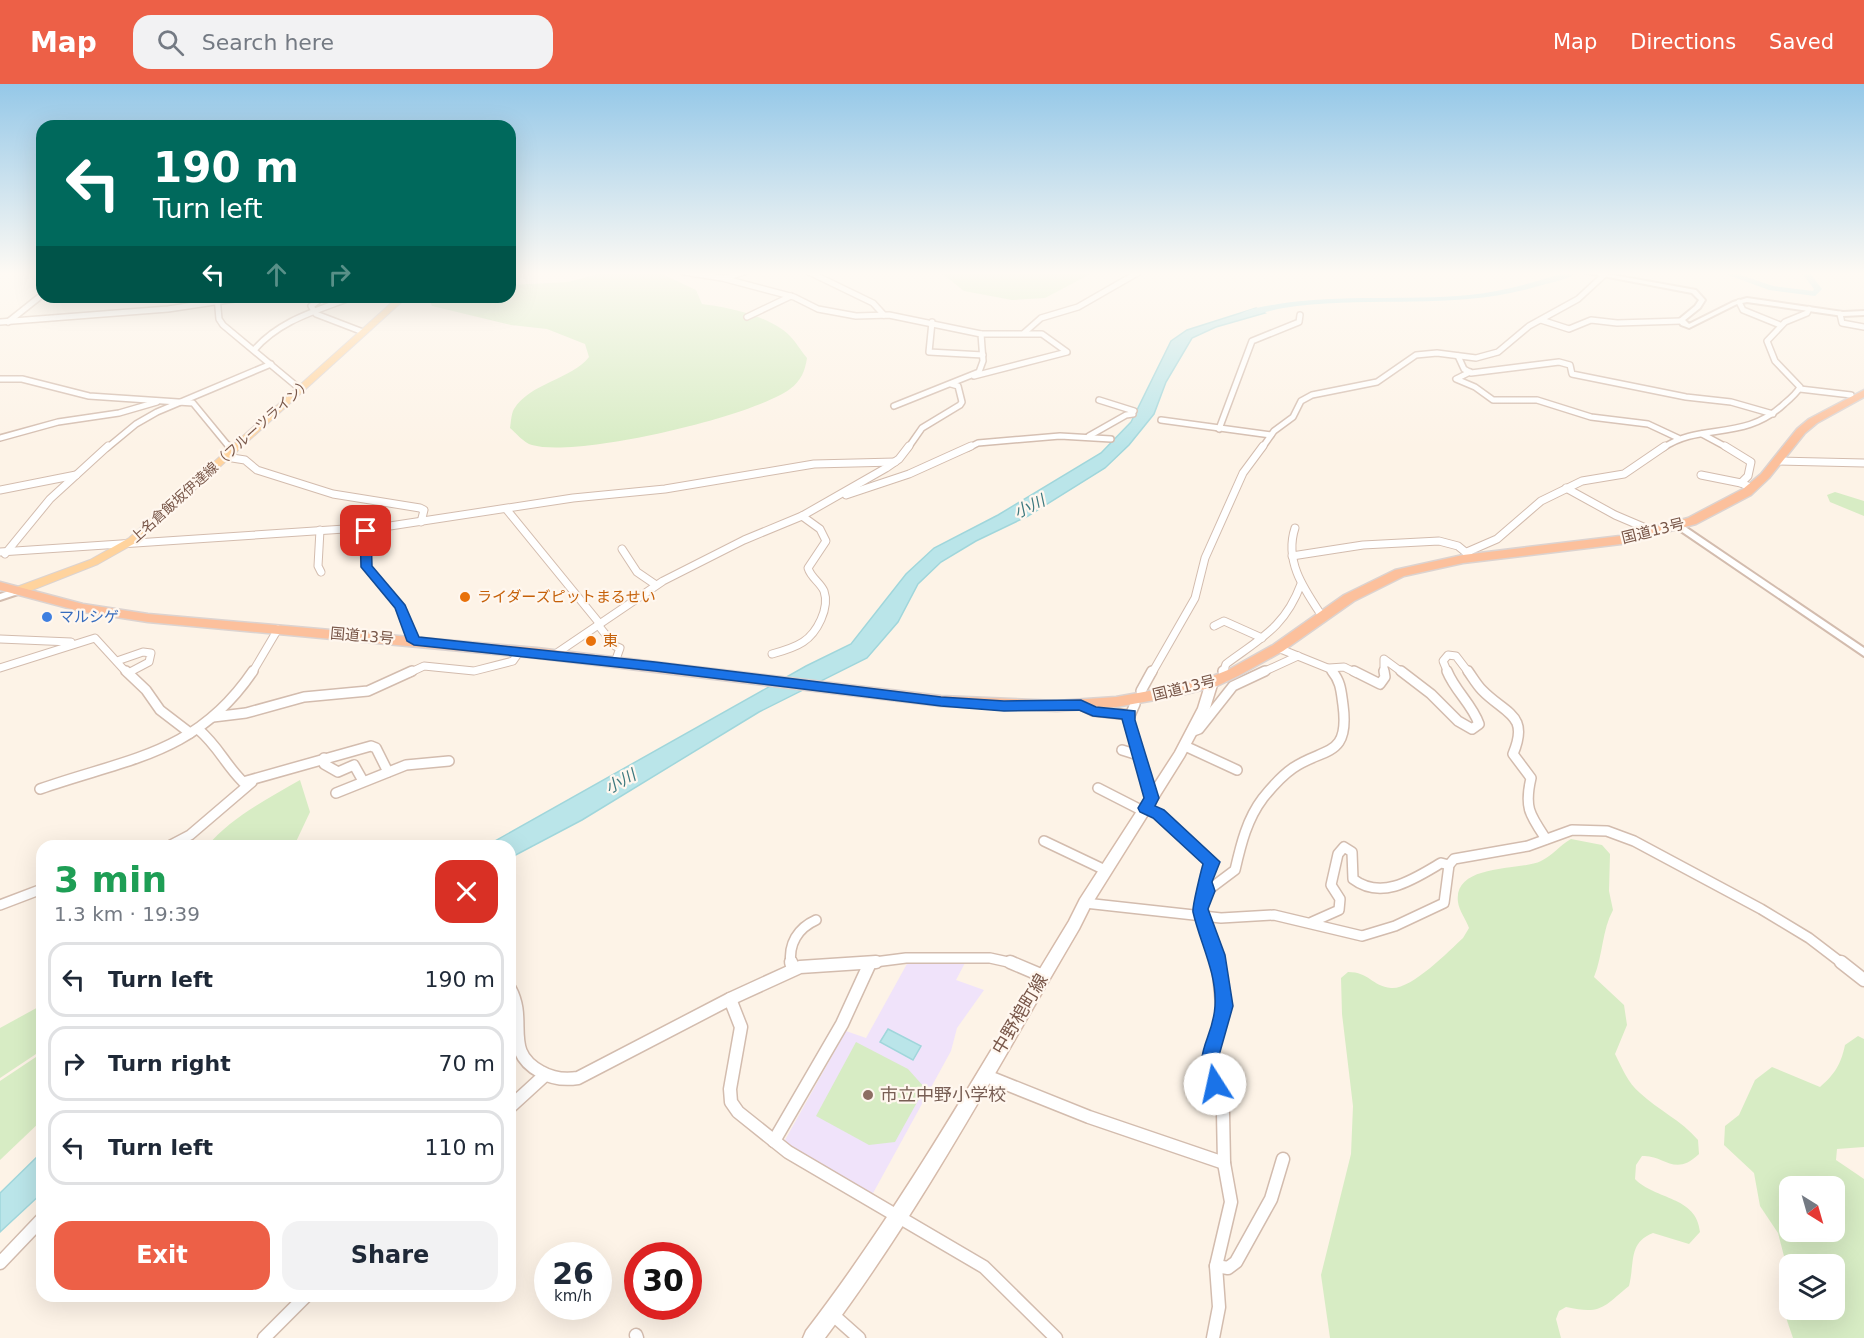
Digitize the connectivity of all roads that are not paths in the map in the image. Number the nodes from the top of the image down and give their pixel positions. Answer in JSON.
{"nodes":[{"id":1,"x":230,"y":331,"type":"edge"},
{"id":2,"x":275,"y":331,"type":"edge"},
{"id":3,"x":359,"y":331,"type":"edge"},
{"id":4,"x":931,"y":331,"type":"edge"},
{"id":5,"x":967,"y":331,"type":"edge"},
{"id":6,"x":1027,"y":331,"type":"edge"},
{"id":7,"x":1278,"y":331,"type":"edge"},
{"id":8,"x":1523,"y":331,"type":"edge"},
{"id":9,"x":1776,"y":331,"type":"edge"},
{"id":10,"x":363,"y":332,"type":"joint"},
{"id":11,"x":1024,"y":333,"type":"junction"},
{"id":12,"x":981,"y":334,"type":"junction"},
{"id":13,"x":254,"y":350,"type":"junction"},
{"id":14,"x":983,"y":355,"type":"junction"},
{"id":15,"x":1458,"y":356,"type":"junction"},
{"id":16,"x":271,"y":364,"type":"junction"},
{"id":17,"x":1470,"y":372,"type":"junction"},
{"id":18,"x":974,"y":376,"type":"junction"},
{"id":19,"x":0,"y":380,"type":"edge"},
{"id":20,"x":951,"y":384,"type":"junction"},
{"id":21,"x":300,"y":389,"type":"junction"},
{"id":22,"x":1800,"y":389,"type":"junction"},
{"id":23,"x":1857,"y":394,"type":"edge"},
{"id":24,"x":1099,"y":400,"type":"dead end"},
{"id":25,"x":160,"y":401,"type":"junction"},
{"id":26,"x":179,"y":402,"type":"junction"},
{"id":27,"x":894,"y":406,"type":"dead end"},
{"id":28,"x":1773,"y":414,"type":"junction"},
{"id":29,"x":1161,"y":420,"type":"dead end"},
{"id":30,"x":1219,"y":429,"type":"junction"},
{"id":31,"x":1701,"y":434,"type":"junction"},
{"id":32,"x":1271,"y":435,"type":"junction"},
{"id":33,"x":1089,"y":436,"type":"junction"},
{"id":34,"x":0,"y":438,"type":"edge"},
{"id":35,"x":1678,"y":438,"type":"junction"},
{"id":36,"x":1111,"y":439,"type":"dead end"},
{"id":37,"x":230,"y":454,"type":"junction"},
{"id":38,"x":1778,"y":461,"type":"junction"},
{"id":39,"x":895,"y":462,"type":"junction"},
{"id":40,"x":1864,"y":464,"type":"edge"},
{"id":41,"x":77,"y":474,"type":"junction"},
{"id":42,"x":1701,"y":474,"type":"dead end"},
{"id":43,"x":1746,"y":485,"type":"junction"},
{"id":44,"x":1566,"y":488,"type":"junction"},
{"id":45,"x":0,"y":490,"type":"edge"},
{"id":46,"x":834,"y":498,"type":"junction"},
{"id":47,"x":507,"y":510,"type":"junction"},
{"id":48,"x":802,"y":516,"type":"junction"},
{"id":49,"x":421,"y":522,"type":"junction"},
{"id":50,"x":1678,"y":525,"type":"junction"},
{"id":51,"x":367,"y":527,"type":"junction"},
{"id":52,"x":1295,"y":528,"type":"dead end"},
{"id":53,"x":320,"y":530,"type":"junction"},
{"id":54,"x":1655,"y":532,"type":"junction"},
{"id":55,"x":130,"y":543,"type":"junction"},
{"id":56,"x":622,"y":549,"type":"dead end"},
{"id":57,"x":3,"y":552,"type":"edge"},
{"id":58,"x":1468,"y":555,"type":"junction"},
{"id":59,"x":1292,"y":556,"type":"junction"},
{"id":60,"x":0,"y":558,"type":"edge"},
{"id":61,"x":321,"y":572,"type":"dead end"},
{"id":62,"x":1301,"y":584,"type":"junction"},
{"id":63,"x":656,"y":585,"type":"junction"},
{"id":64,"x":0,"y":586,"type":"edge"},
{"id":65,"x":18,"y":591,"type":"junction"},
{"id":66,"x":0,"y":597,"type":"edge"},
{"id":67,"x":1322,"y":616,"type":"junction"},
{"id":68,"x":599,"y":625,"type":"junction"},
{"id":69,"x":1214,"y":626,"type":"dead end"},
{"id":70,"x":278,"y":629,"type":"junction"},
{"id":71,"x":1262,"y":638,"type":"junction"},
{"id":72,"x":0,"y":639,"type":"edge"},
{"id":73,"x":414,"y":641,"type":"junction"},
{"id":74,"x":79,"y":642,"type":"junction"},
{"id":75,"x":1278,"y":648,"type":"junction"},
{"id":76,"x":520,"y":651,"type":"junction"},
{"id":77,"x":1864,"y":653,"type":"edge"},
{"id":78,"x":772,"y":654,"type":"dead end"},
{"id":79,"x":554,"y":655,"type":"junction"},
{"id":80,"x":1298,"y":656,"type":"junction"},
{"id":81,"x":117,"y":661,"type":"junction"},
{"id":82,"x":615,"y":662,"type":"junction"},
{"id":83,"x":0,"y":668,"type":"edge"},
{"id":84,"x":1329,"y":668,"type":"junction"},
{"id":85,"x":130,"y":672,"type":"junction"},
{"id":86,"x":1219,"y":679,"type":"junction"},
{"id":87,"x":1141,"y":691,"type":"dead end"},
{"id":88,"x":1136,"y":704,"type":"dead end"},
{"id":89,"x":1081,"y":705,"type":"junction"},
{"id":90,"x":1130,"y":715,"type":"junction"},
{"id":91,"x":213,"y":717,"type":"junction"},
{"id":92,"x":194,"y":731,"type":"junction"},
{"id":93,"x":1186,"y":742,"type":"junction"},
{"id":94,"x":1122,"y":750,"type":"dead end"},
{"id":95,"x":1138,"y":755,"type":"junction"},
{"id":96,"x":324,"y":758,"type":"junction"},
{"id":97,"x":449,"y":761,"type":"dead end"},
{"id":98,"x":1235,"y":771,"type":"dead end"},
{"id":99,"x":388,"y":772,"type":"junction"},
{"id":100,"x":363,"y":781,"type":"junction"},
{"id":101,"x":252,"y":782,"type":"junction"},
{"id":102,"x":40,"y":789,"type":"dead end"},
{"id":103,"x":1098,"y":789,"type":"dead end"},
{"id":104,"x":336,"y":794,"type":"dead end"},
{"id":105,"x":1147,"y":806,"type":"junction"},
{"id":106,"x":1546,"y":839,"type":"junction"},
{"id":107,"x":180,"y":840,"type":"edge"},
{"id":108,"x":1044,"y":841,"type":"dead end"},
{"id":109,"x":1449,"y":865,"type":"junction"},
{"id":110,"x":1105,"y":870,"type":"junction"},
{"id":111,"x":1207,"y":891,"type":"junction"},
{"id":112,"x":36,"y":892,"type":"edge"},
{"id":113,"x":1085,"y":903,"type":"junction"},
{"id":114,"x":0,"y":905,"type":"edge"},
{"id":115,"x":1201,"y":917,"type":"junction"},
{"id":116,"x":816,"y":920,"type":"dead end"},
{"id":117,"x":1312,"y":922,"type":"junction"},
{"id":118,"x":870,"y":963,"type":"junction"},
{"id":119,"x":793,"y":969,"type":"junction"},
{"id":120,"x":1043,"y":976,"type":"junction"},
{"id":121,"x":1864,"y":981,"type":"edge"},
{"id":122,"x":516,"y":999,"type":"edge"},
{"id":123,"x":730,"y":999,"type":"junction"},
{"id":124,"x":545,"y":1075,"type":"junction"},
{"id":125,"x":983,"y":1075,"type":"junction"},
{"id":126,"x":516,"y":1102,"type":"edge"},
{"id":127,"x":774,"y":1141,"type":"junction"},
{"id":128,"x":1283,"y":1159,"type":"dead end"},
{"id":129,"x":1224,"y":1162,"type":"junction"},
{"id":130,"x":899,"y":1215,"type":"junction"},
{"id":131,"x":36,"y":1225,"type":"edge"},
{"id":132,"x":0,"y":1263,"type":"edge"},
{"id":133,"x":1216,"y":1266,"type":"junction"},
{"id":134,"x":300,"y":1302,"type":"edge"},
{"id":135,"x":832,"y":1314,"type":"junction"},
{"id":136,"x":1052,"y":1336,"type":"edge"},
{"id":137,"x":264,"y":1338,"type":"edge"},
{"id":138,"x":813,"y":1338,"type":"edge"},
{"id":139,"x":859,"y":1338,"type":"edge"},
{"id":140,"x":1213,"y":1338,"type":"edge"}],
"edges":[{"from":1,"to":13,"type":"street"},
{"from":2,"to":13,"type":"street"},
{"from":3,"to":10,"type":"street"},
{"from":4,"to":14,"type":"street"},
{"from":5,"to":12,"type":"street"},
{"from":6,"to":11,"type":"street"},
{"from":7,"to":30,"type":"street"},
{"from":8,"to":15,"type":"street"},
{"from":9,"to":22,"type":"street"},
{"from":10,"to":21,"type":"main road","name":"上名倉飯坂伊達線（フルーツライン）"},
{"from":11,"to":12,"type":"street"},
{"from":11,"to":18,"type":"street"},
{"from":12,"to":14,"type":"street"},
{"from":13,"to":16,"type":"street"},
{"from":14,"to":18,"type":"street"},
{"from":15,"to":17,"type":"street"},
{"from":15,"to":32,"type":"street"},
{"from":16,"to":21,"type":"street"},
{"from":16,"to":26,"type":"street"},
{"from":17,"to":28,"type":"street"},
{"from":17,"to":35,"type":"street"},
{"from":18,"to":20,"type":"street"},
{"from":19,"to":25,"type":"street"},
{"from":20,"to":27,"type":"street"},
{"from":20,"to":39,"type":"street"},
{"from":21,"to":37,"type":"main road","name":"上名倉飯坂伊達線（フルーツライン）"},
{"from":22,"to":23,"type":"street"},
{"from":22,"to":28,"type":"street"},
{"from":23,"to":38,"type":"highway","name":"国道13号"},
{"from":24,"to":33,"type":"street"},
{"from":25,"to":26,"type":"street"},
{"from":25,"to":34,"type":"street"},
{"from":26,"to":37,"type":"street"},
{"from":26,"to":41,"type":"street"},
{"from":28,"to":31,"type":"street"},
{"from":29,"to":30,"type":"street"},
{"from":30,"to":32,"type":"street"},
{"from":31,"to":35,"type":"street"},
{"from":31,"to":43,"type":"street"},
{"from":32,"to":87,"type":"street"},
{"from":33,"to":36,"type":"street"},
{"from":33,"to":46,"type":"street"},
{"from":35,"to":44,"type":"street"},
{"from":37,"to":49,"type":"street"},
{"from":37,"to":55,"type":"main road","name":"上名倉飯坂伊達線（フルーツライン）"},
{"from":38,"to":40,"type":"street"},
{"from":38,"to":43,"type":"highway","name":"国道13号"},
{"from":39,"to":46,"type":"street"},
{"from":39,"to":47,"type":"street"},
{"from":41,"to":45,"type":"street"},
{"from":41,"to":57,"type":"street"},
{"from":42,"to":43,"type":"street"},
{"from":43,"to":50,"type":"highway","name":"国道13号"},
{"from":44,"to":54,"type":"street"},
{"from":44,"to":58,"type":"street"},
{"from":46,"to":48,"type":"street"},
{"from":47,"to":49,"type":"street"},
{"from":47,"to":68,"type":"street"},
{"from":48,"to":63,"type":"street"},
{"from":48,"to":78,"type":"street"},
{"from":49,"to":51,"type":"street"},
{"from":50,"to":54,"type":"highway","name":"国道13号"},
{"from":50,"to":77,"type":"street"},
{"from":51,"to":53,"type":"street"},
{"from":51,"to":73,"type":"street"},
{"from":52,"to":59,"type":"street"},
{"from":53,"to":55,"type":"street"},
{"from":53,"to":61,"type":"street"},
{"from":54,"to":58,"type":"highway","name":"国道13号"},
{"from":55,"to":57,"type":"street"},
{"from":55,"to":65,"type":"main road","name":"上名倉飯坂伊達線（フルーツライン）"},
{"from":56,"to":63,"type":"street"},
{"from":57,"to":60,"type":"street"},
{"from":58,"to":59,"type":"street"},
{"from":58,"to":67,"type":"highway","name":"国道13号"},
{"from":59,"to":62,"type":"street"},
{"from":62,"to":67,"type":"street"},
{"from":62,"to":71,"type":"street"},
{"from":63,"to":68,"type":"street"},
{"from":64,"to":65,"type":"highway","name":"国道13号"},
{"from":65,"to":66,"type":"street"},
{"from":65,"to":70,"type":"highway","name":"国道13号"},
{"from":67,"to":75,"type":"highway","name":"国道13号"},
{"from":68,"to":79,"type":"street"},
{"from":68,"to":82,"type":"street"},
{"from":69,"to":71,"type":"street"},
{"from":70,"to":73,"type":"highway","name":"国道13号"},
{"from":70,"to":91,"type":"street"},
{"from":71,"to":86,"type":"street"},
{"from":72,"to":74,"type":"street"},
{"from":73,"to":76,"type":"highway","name":"国道13号"},
{"from":74,"to":81,"type":"street"},
{"from":74,"to":83,"type":"street"},
{"from":75,"to":80,"type":"street"},
{"from":75,"to":86,"type":"highway","name":"国道13号"},
{"from":76,"to":79,"type":"highway","name":"国道13号"},
{"from":76,"to":91,"type":"street"},
{"from":79,"to":82,"type":"highway","name":"国道13号"},
{"from":80,"to":84,"type":"street"},
{"from":80,"to":93,"type":"street"},
{"from":81,"to":85,"type":"street"},
{"from":81,"to":85,"type":"street"},
{"from":82,"to":89,"type":"highway","name":"国道13号"},
{"from":84,"to":106,"type":"street"},
{"from":84,"to":111,"type":"street"},
{"from":85,"to":92,"type":"street"},
{"from":86,"to":89,"type":"highway","name":"国道13号"},
{"from":86,"to":93,"type":"main road","name":"中野梍町線"},
{"from":88,"to":90,"type":"street"},
{"from":89,"to":90,"type":"street"},
{"from":90,"to":95,"type":"street"},
{"from":91,"to":92,"type":"street"},
{"from":92,"to":101,"type":"street"},
{"from":92,"to":102,"type":"street"},
{"from":93,"to":98,"type":"street"},
{"from":93,"to":105,"type":"main road","name":"中野梍町線"},
{"from":94,"to":95,"type":"street"},
{"from":95,"to":105,"type":"street"},
{"from":96,"to":99,"type":"street"},
{"from":96,"to":100,"type":"street"},
{"from":96,"to":101,"type":"street"},
{"from":97,"to":99,"type":"street"},
{"from":99,"to":100,"type":"street"},
{"from":100,"to":104,"type":"street"},
{"from":101,"to":107,"type":"street"},
{"from":103,"to":105,"type":"street"},
{"from":105,"to":110,"type":"main road","name":"中野梍町線"},
{"from":105,"to":111,"type":"street"},
{"from":106,"to":109,"type":"street"},
{"from":106,"to":121,"type":"street"},
{"from":108,"to":110,"type":"street"},
{"from":109,"to":117,"type":"street"},
{"from":109,"to":117,"type":"street"},
{"from":110,"to":113,"type":"main road","name":"中野梍町線"},
{"from":111,"to":115,"type":"street"},
{"from":112,"to":114,"type":"street"},
{"from":113,"to":115,"type":"street"},
{"from":113,"to":120,"type":"main road","name":"中野梍町線"},
{"from":115,"to":117,"type":"street"},
{"from":115,"to":129,"type":"street"},
{"from":116,"to":119,"type":"street"},
{"from":118,"to":119,"type":"street"},
{"from":118,"to":120,"type":"street"},
{"from":118,"to":127,"type":"street"},
{"from":119,"to":123,"type":"street"},
{"from":120,"to":125,"type":"main road","name":"中野梍町線"},
{"from":122,"to":124,"type":"street"},
{"from":123,"to":124,"type":"street"},
{"from":123,"to":127,"type":"street"},
{"from":124,"to":126,"type":"street"},
{"from":125,"to":129,"type":"street"},
{"from":125,"to":130,"type":"main road","name":"中野梍町線"},
{"from":127,"to":130,"type":"street"},
{"from":128,"to":133,"type":"street"},
{"from":129,"to":133,"type":"street"},
{"from":130,"to":135,"type":"main road","name":"中野梍町線"},
{"from":130,"to":136,"type":"street"},
{"from":131,"to":132,"type":"street"},
{"from":133,"to":140,"type":"street"},
{"from":134,"to":137,"type":"street"},
{"from":135,"to":138,"type":"main road","name":"中野梍町線"},
{"from":135,"to":139,"type":"street"}]}
